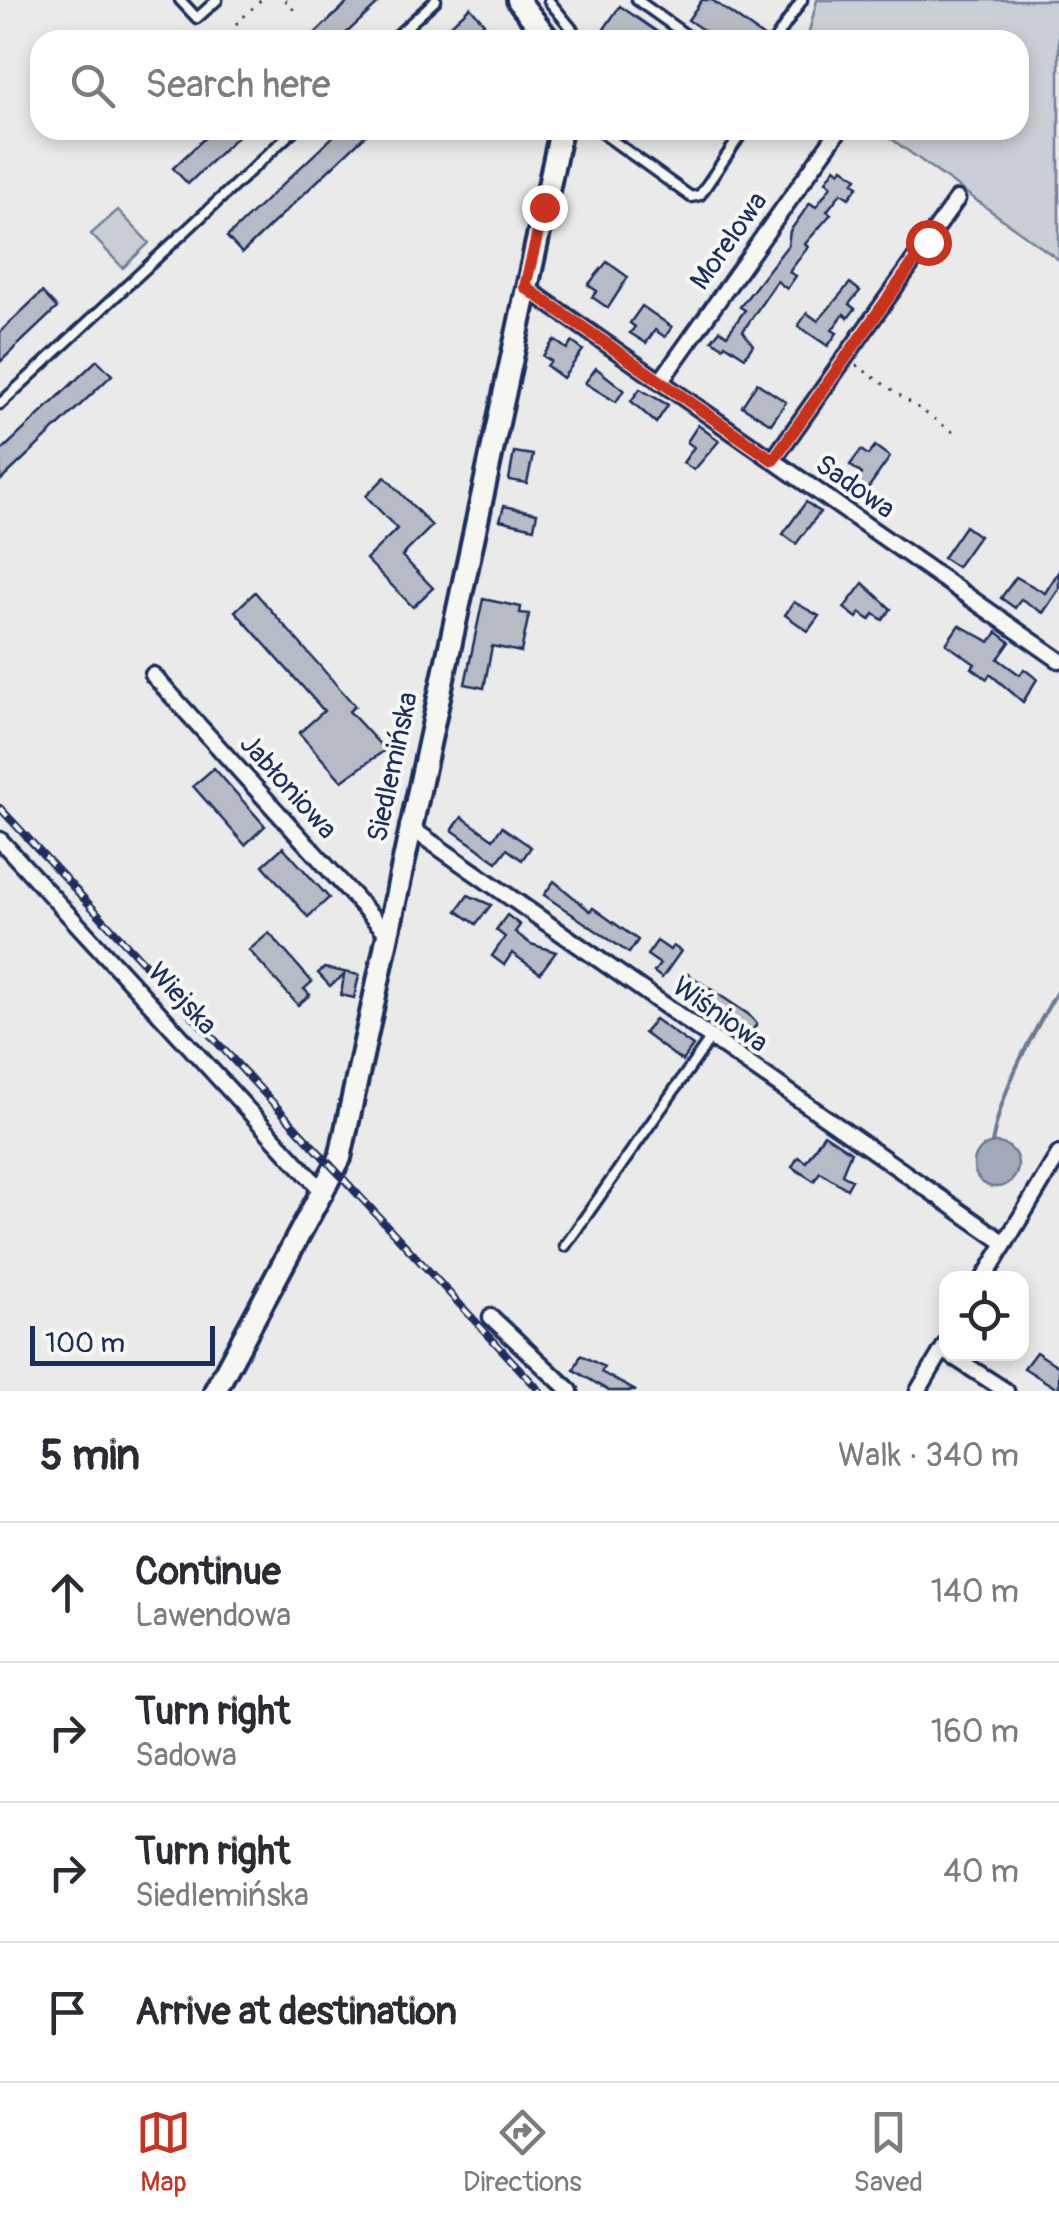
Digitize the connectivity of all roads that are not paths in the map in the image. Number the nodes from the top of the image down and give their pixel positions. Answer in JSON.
{"nodes":[{"id":1,"x":180,"y":0,"type":"edge"},
{"id":2,"x":217,"y":0,"type":"edge"},
{"id":3,"x":436,"y":0,"type":"edge"},
{"id":4,"x":637,"y":0,"type":"edge"},
{"id":5,"x":802,"y":0,"type":"edge"},
{"id":6,"x":549,"y":1,"type":"edge"},
{"id":7,"x":524,"y":8,"type":"edge"},
{"id":8,"x":403,"y":30,"type":"edge"},
{"id":9,"x":540,"y":30,"type":"edge"},
{"id":10,"x":573,"y":30,"type":"edge"},
{"id":11,"x":679,"y":30,"type":"edge"},
{"id":12,"x":782,"y":30,"type":"edge"},
{"id":13,"x":283,"y":140,"type":"edge"},
{"id":14,"x":559,"y":140,"type":"edge"},
{"id":15,"x":612,"y":140,"type":"edge"},
{"id":16,"x":737,"y":140,"type":"edge"},
{"id":17,"x":832,"y":140,"type":"edge"},
{"id":18,"x":958,"y":199,"type":"dead end"},
{"id":19,"x":525,"y":287,"type":"junction"},
{"id":20,"x":660,"y":382,"type":"junction"},
{"id":21,"x":0,"y":404,"type":"edge"},
{"id":22,"x":773,"y":460,"type":"junction"},
{"id":23,"x":1059,"y":660,"type":"edge"},
{"id":24,"x":153,"y":675,"type":"dead end"},
{"id":25,"x":408,"y":826,"type":"junction"},
{"id":26,"x":0,"y":840,"type":"edge"},
{"id":27,"x":386,"y":932,"type":"junction"},
{"id":28,"x":710,"y":1039,"type":"junction"},
{"id":29,"x":1059,"y":1154,"type":"edge"},
{"id":30,"x":325,"y":1194,"type":"junction"},
{"id":31,"x":1005,"y":1243,"type":"junction"},
{"id":32,"x":566,"y":1246,"type":"dead end"},
{"id":33,"x":988,"y":1271,"type":"edge"},
{"id":34,"x":490,"y":1318,"type":"dead end"},
{"id":35,"x":939,"y":1360,"type":"edge"},
{"id":36,"x":962,"y":1361,"type":"edge"},
{"id":37,"x":215,"y":1391,"type":"edge"},
{"id":38,"x":570,"y":1391,"type":"edge"},
{"id":39,"x":918,"y":1391,"type":"edge"},
{"id":40,"x":1006,"y":1391,"type":"edge"}],
"edges":[{"from":1,"to":2,"type":"lane"},
{"from":3,"to":8,"type":"lane"},
{"from":4,"to":11,"type":"lane"},
{"from":5,"to":12,"type":"lane"},
{"from":6,"to":7,"type":"lane"},
{"from":6,"to":10,"type":"lane"},
{"from":7,"to":9,"type":"street"},
{"from":13,"to":21,"type":"lane"},
{"from":14,"to":19,"type":"street","name":"Siedlemińska"},
{"from":15,"to":16,"type":"lane"},
{"from":17,"to":20,"type":"street","name":"Morelowa"},
{"from":18,"to":22,"type":"street"},
{"from":19,"to":20,"type":"street","name":"Sadowa"},
{"from":19,"to":25,"type":"street","name":"Siedlemińska"},
{"from":20,"to":22,"type":"street","name":"Sadowa"},
{"from":22,"to":23,"type":"street","name":"Sadowa"},
{"from":24,"to":27,"type":"street","name":"Jabłoniowa"},
{"from":25,"to":27,"type":"street","name":"Siedlemińska"},
{"from":25,"to":28,"type":"street","name":"Wiśniowa"},
{"from":26,"to":30,"type":"street","name":"Wiejska"},
{"from":27,"to":30,"type":"street","name":"Siedlemińska"},
{"from":28,"to":31,"type":"street","name":"Wiśniowa"},
{"from":28,"to":32,"type":"lane"},
{"from":29,"to":31,"type":"street"},
{"from":30,"to":37,"type":"street","name":"Siedlemińska"},
{"from":31,"to":33,"type":"street"},
{"from":34,"to":38,"type":"street"},
{"from":35,"to":39,"type":"street"},
{"from":36,"to":40,"type":"street"}]}
